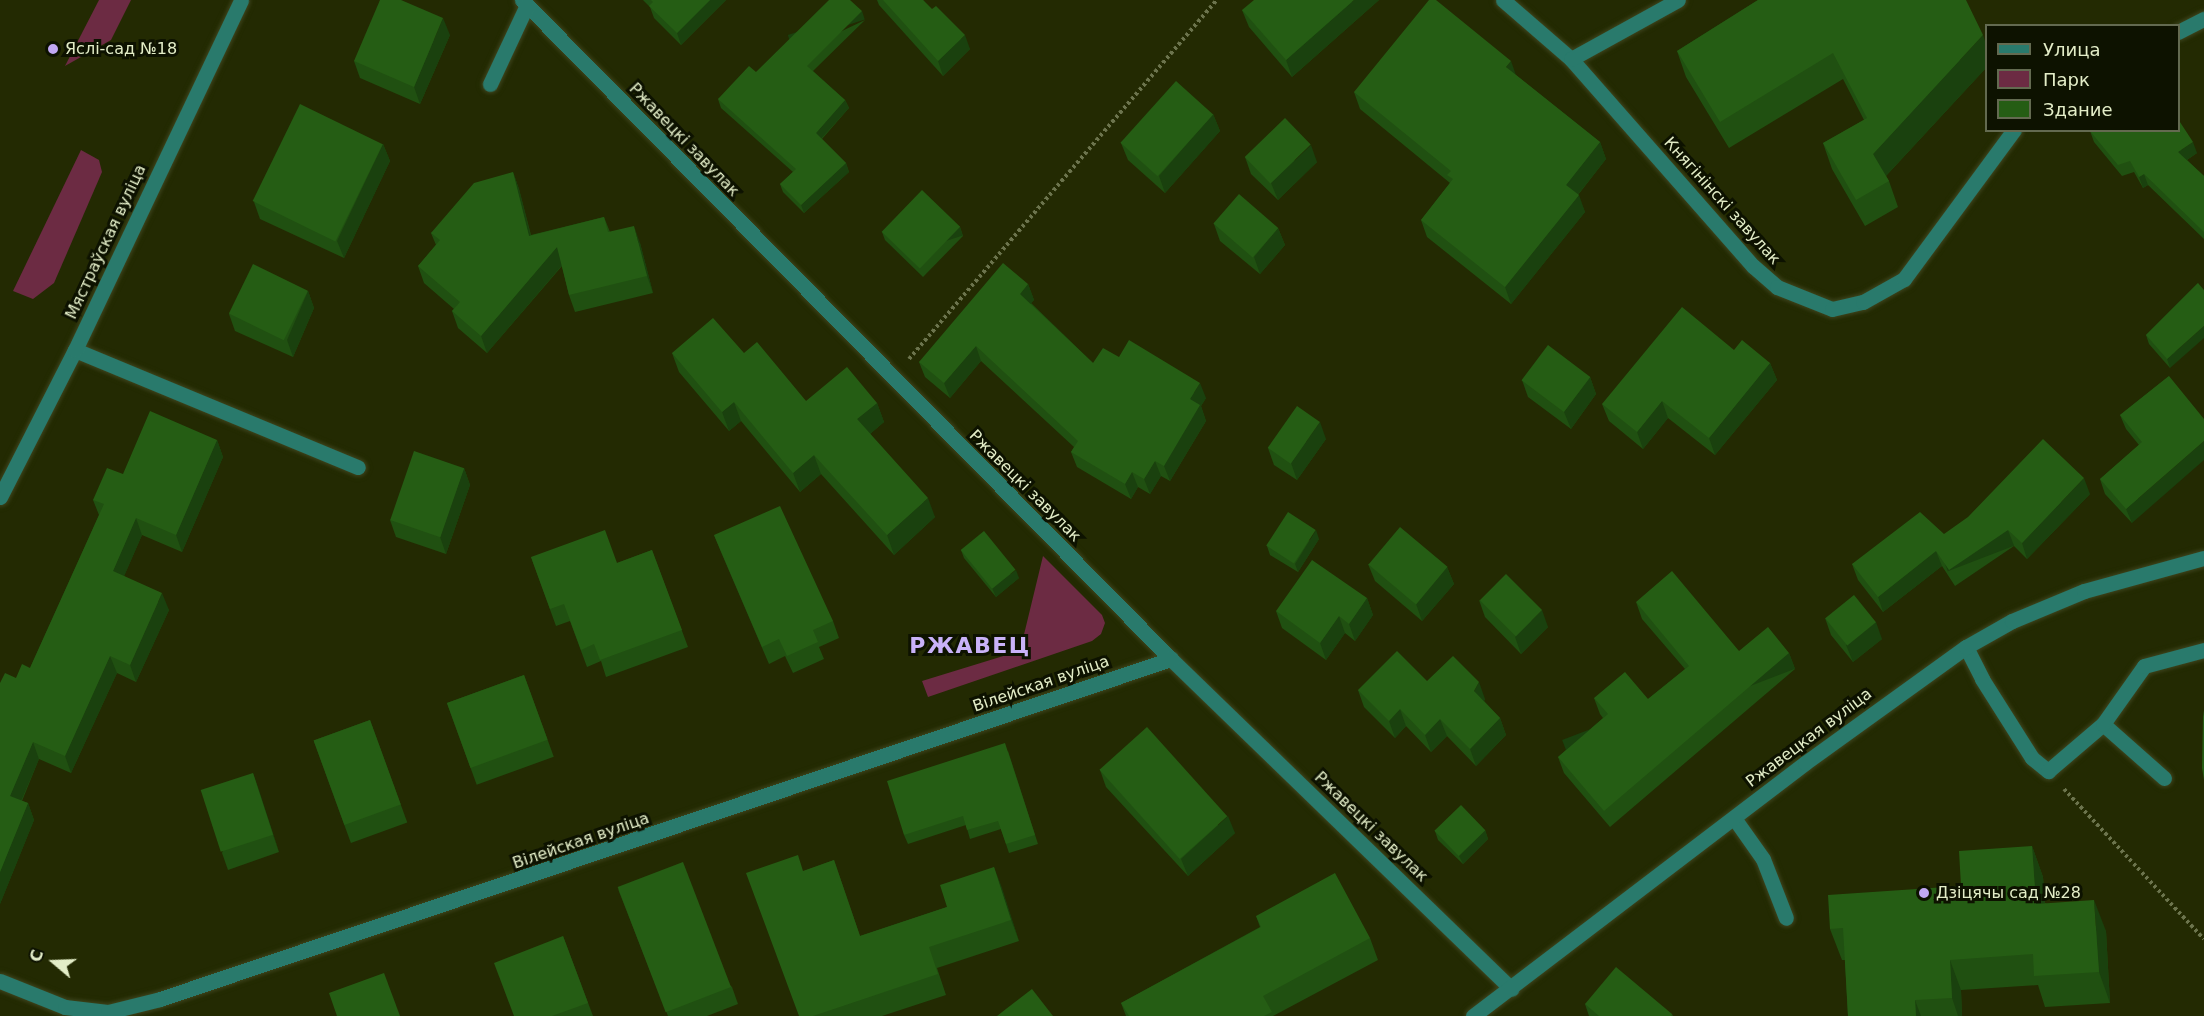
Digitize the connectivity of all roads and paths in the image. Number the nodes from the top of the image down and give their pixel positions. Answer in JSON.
{"nodes":[{"id":1,"x":241,"y":0,"type":"edge"},
{"id":2,"x":1217,"y":0,"type":"edge"},
{"id":3,"x":1503,"y":0,"type":"edge"},
{"id":4,"x":1678,"y":0,"type":"edge"},
{"id":5,"x":524,"y":3,"type":"edge"},
{"id":6,"x":2204,"y":19,"type":"edge"},
{"id":7,"x":2180,"y":31,"type":"edge"},
{"id":8,"x":1570,"y":59,"type":"junction"},
{"id":9,"x":490,"y":84,"type":"dead end"},
{"id":10,"x":2013,"y":132,"type":"edge"},
{"id":11,"x":75,"y":350,"type":"junction"},
{"id":12,"x":892,"y":378,"type":"junction"},
{"id":13,"x":358,"y":467,"type":"dead end"},
{"id":14,"x":0,"y":497,"type":"edge"},
{"id":15,"x":2204,"y":558,"type":"edge"},
{"id":16,"x":1966,"y":647,"type":"junction"},
{"id":17,"x":2204,"y":650,"type":"edge"},
{"id":18,"x":1171,"y":659,"type":"junction"},
{"id":19,"x":2103,"y":724,"type":"junction"},
{"id":20,"x":2048,"y":771,"type":"junction"},
{"id":21,"x":2164,"y":778,"type":"dead end"},
{"id":22,"x":1734,"y":818,"type":"junction"},
{"id":23,"x":1786,"y":918,"type":"dead end"},
{"id":24,"x":2204,"y":939,"type":"edge"},
{"id":25,"x":0,"y":981,"type":"edge"},
{"id":26,"x":1511,"y":989,"type":"junction"},
{"id":27,"x":1473,"y":1016,"type":"edge"}],
"edges":[{"from":1,"to":11,"type":"street","name":"Мястраўская вуліца"},
{"from":2,"to":12,"type":"path"},
{"from":3,"to":8,"type":"street","name":"Княгінінскі завулак"},
{"from":4,"to":8,"type":"street"},
{"from":5,"to":9,"type":"street"},
{"from":5,"to":12,"type":"street","name":"Ржавецкі завулак"},
{"from":6,"to":7,"type":"street"},
{"from":8,"to":10,"type":"street","name":"Княгінінскі завулак"},
{"from":11,"to":13,"type":"street"},
{"from":11,"to":14,"type":"street","name":"Мястраўская вуліца"},
{"from":12,"to":18,"type":"street","name":"Ржавецкі завулак"},
{"from":15,"to":16,"type":"street","name":"Ржавецкая вуліца"},
{"from":16,"to":20,"type":"street"},
{"from":16,"to":22,"type":"street","name":"Ржавецкая вуліца"},
{"from":17,"to":19,"type":"street"},
{"from":18,"to":25,"type":"street","name":"Вілейская вуліца"},
{"from":18,"to":26,"type":"street","name":"Ржавецкі завулак"},
{"from":19,"to":20,"type":"street"},
{"from":19,"to":21,"type":"street"},
{"from":20,"to":24,"type":"path"},
{"from":22,"to":23,"type":"street"},
{"from":22,"to":26,"type":"street","name":"Ржавецкая вуліца"},
{"from":26,"to":27,"type":"street","name":"Ржавецкая вуліца"}]}
